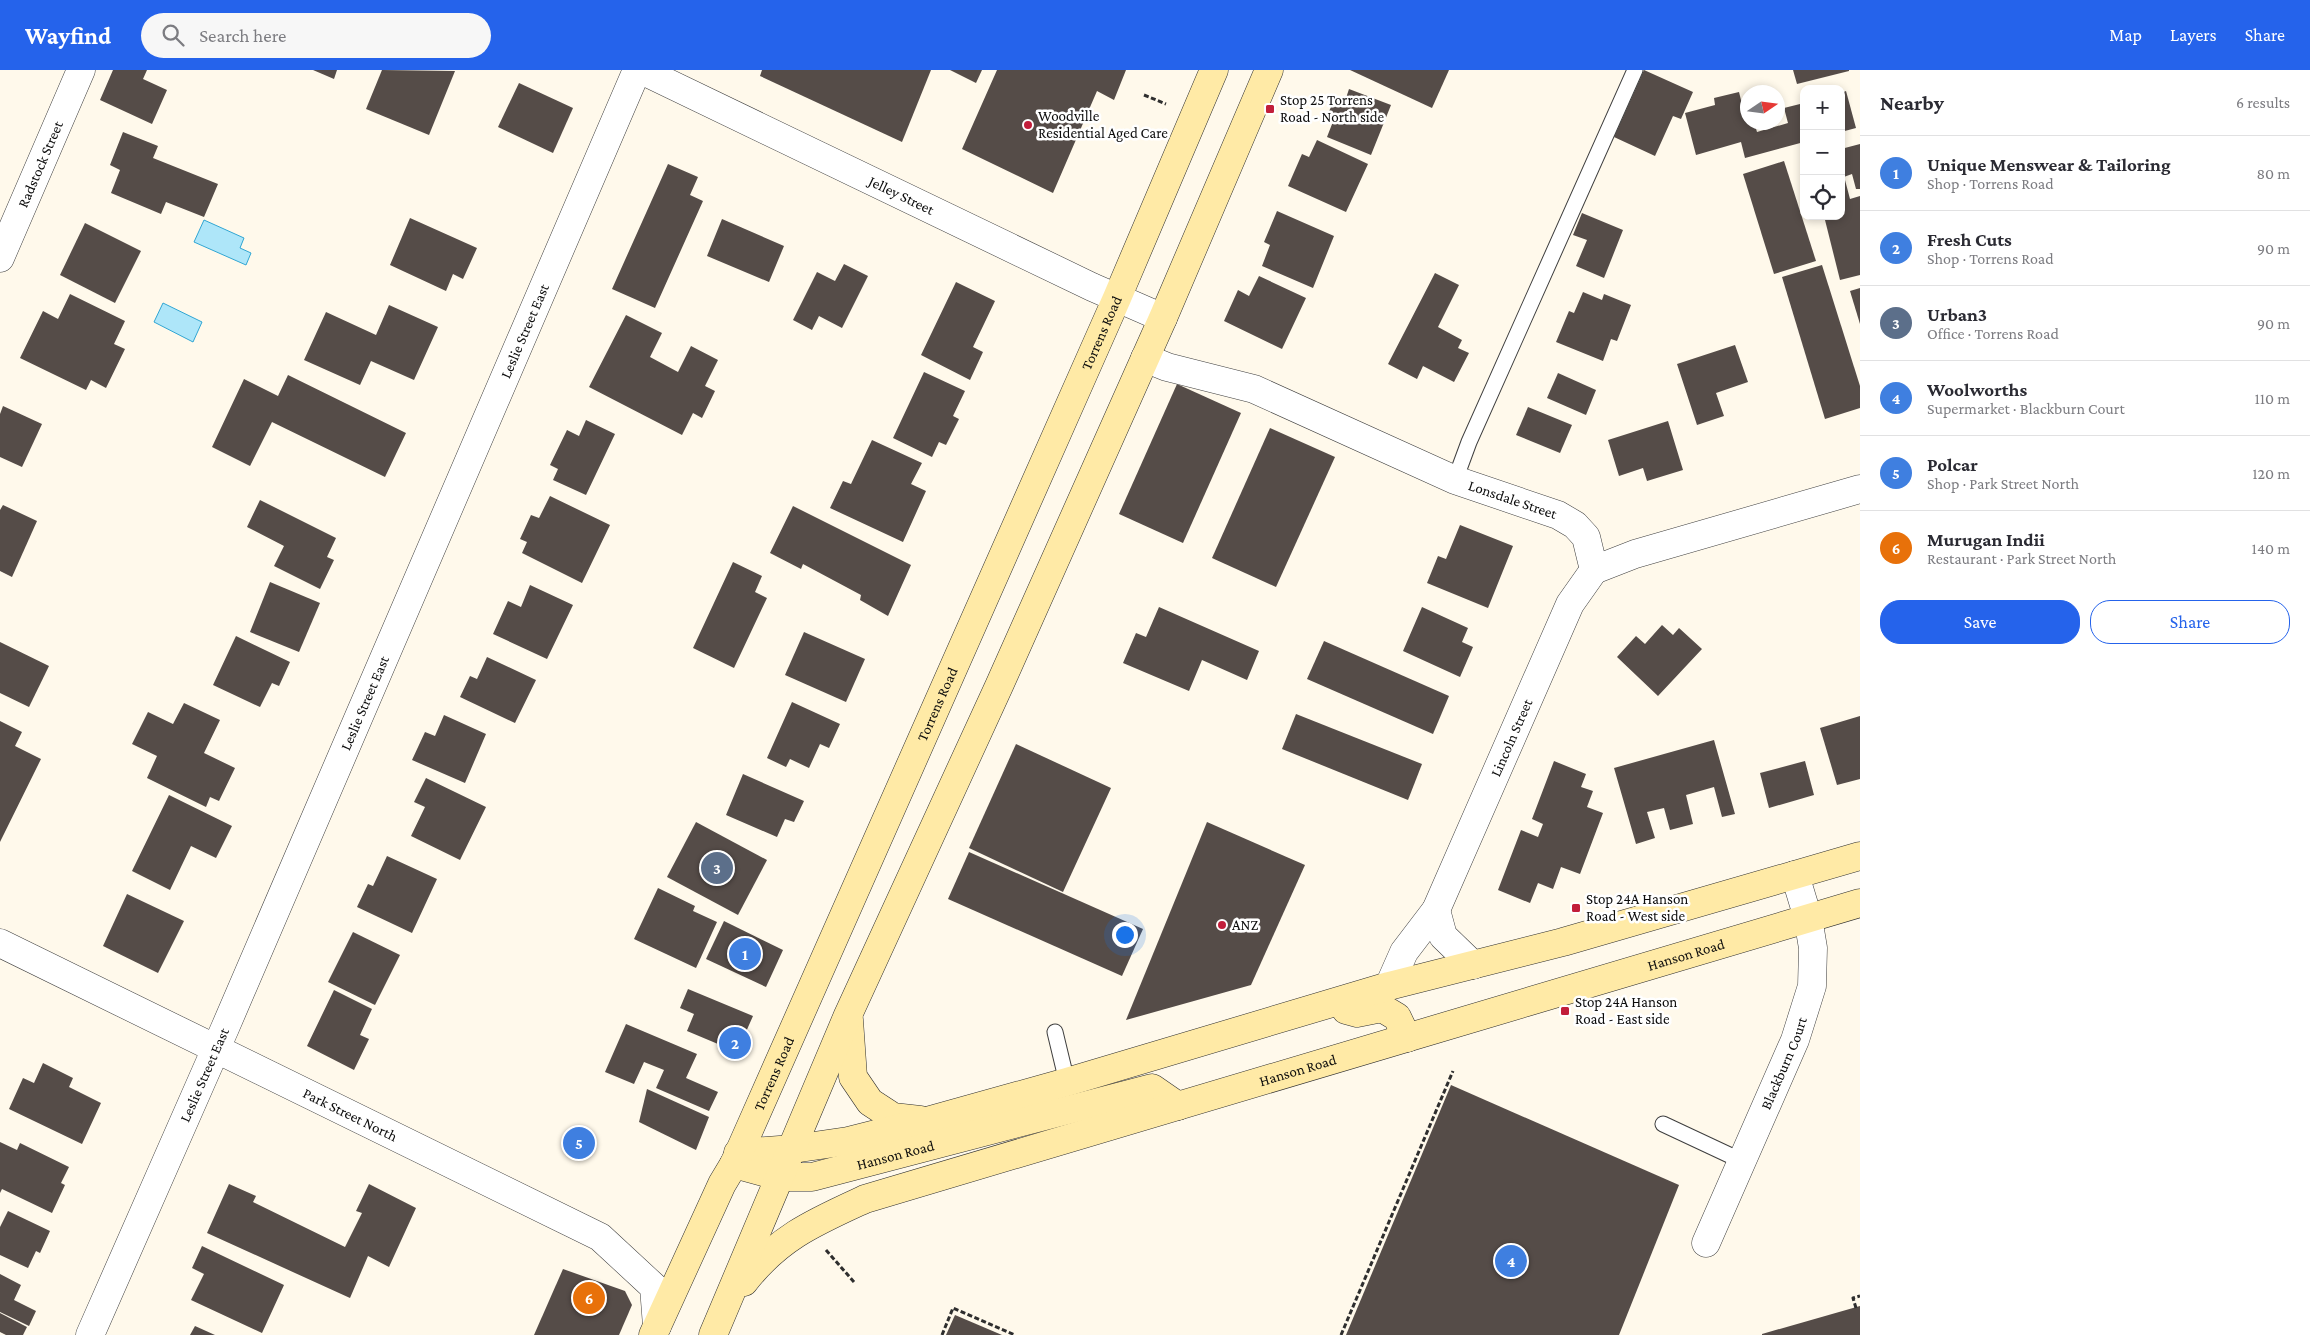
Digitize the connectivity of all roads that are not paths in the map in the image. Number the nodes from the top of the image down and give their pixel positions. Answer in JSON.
{"nodes":[{"id":1,"x":81,"y":70,"type":"edge"},
{"id":2,"x":639,"y":70,"type":"edge"},
{"id":3,"x":1214,"y":70,"type":"edge"},
{"id":4,"x":1270,"y":70,"type":"edge"},
{"id":5,"x":1635,"y":70,"type":"edge"},
{"id":6,"x":0,"y":258,"type":"edge"},
{"id":7,"x":1117,"y":298,"type":"junction"},
{"id":8,"x":1163,"y":318,"type":"junction"},
{"id":9,"x":1145,"y":358,"type":"junction"},
{"id":10,"x":1455,"y":480,"type":"junction"},
{"id":11,"x":1860,"y":489,"type":"edge"},
{"id":12,"x":1594,"y":570,"type":"junction"},
{"id":13,"x":1860,"y":856,"type":"edge"},
{"id":14,"x":1795,"y":875,"type":"junction"},
{"id":15,"x":1860,"y":903,"type":"edge"},
{"id":16,"x":1436,"y":910,"type":"junction"},
{"id":17,"x":1808,"y":918,"type":"junction"},
{"id":18,"x":0,"y":943,"type":"edge"},
{"id":19,"x":1473,"y":965,"type":"junction"},
{"id":20,"x":1389,"y":986,"type":"junction"},
{"id":21,"x":1328,"y":1004,"type":"junction"},
{"id":22,"x":848,"y":1015,"type":"junction"},
{"id":23,"x":1055,"y":1032,"type":"dead end"},
{"id":24,"x":1407,"y":1038,"type":"junction"},
{"id":25,"x":216,"y":1049,"type":"junction"},
{"id":26,"x":1067,"y":1082,"type":"junction"},
{"id":27,"x":1178,"y":1106,"type":"junction"},
{"id":28,"x":927,"y":1121,"type":"junction"},
{"id":29,"x":1663,"y":1124,"type":"dead end"},
{"id":30,"x":793,"y":1149,"type":"junction"},
{"id":31,"x":736,"y":1159,"type":"junction"},
{"id":32,"x":1742,"y":1161,"type":"junction"},
{"id":33,"x":782,"y":1177,"type":"junction"},
{"id":34,"x":1706,"y":1243,"type":"dead end"},
{"id":35,"x":726,"y":1304,"type":"junction"},
{"id":36,"x":655,"y":1330,"type":"edge"},
{"id":37,"x":90,"y":1335,"type":"edge"},
{"id":38,"x":713,"y":1335,"type":"edge"}],
"edges":[{"from":1,"to":6,"type":"street","name":"Radstock Street"},
{"from":2,"to":7,"type":"street","name":"Jelley Street"},
{"from":2,"to":25,"type":"street","name":"Leslie Street East"},
{"from":3,"to":7,"type":"main road","name":"Torrens Road"},
{"from":4,"to":8,"type":"main road"},
{"from":5,"to":10,"type":"lane"},
{"from":7,"to":8,"type":"street","name":"Jelley Street"},
{"from":7,"to":31,"type":"main road","name":"Torrens Road"},
{"from":8,"to":9,"type":"main road"},
{"from":9,"to":10,"type":"street","name":"Lonsdale Street"},
{"from":9,"to":22,"type":"main road"},
{"from":10,"to":12,"type":"street","name":"Lonsdale Street"},
{"from":11,"to":12,"type":"street"},
{"from":12,"to":16,"type":"street","name":"Lincoln Street"},
{"from":13,"to":14,"type":"main road","name":"Hanson Road"},
{"from":14,"to":17,"type":"street","name":"Blackburn Court"},
{"from":14,"to":19,"type":"main road","name":"Hanson Road"},
{"from":15,"to":17,"type":"main road","name":"Hanson Road"},
{"from":16,"to":19,"type":"street"},
{"from":16,"to":20,"type":"street","name":"Lincoln Street"},
{"from":17,"to":24,"type":"main road","name":"Hanson Road"},
{"from":17,"to":32,"type":"street","name":"Blackburn Court"},
{"from":18,"to":25,"type":"street","name":"Park Street North"},
{"from":19,"to":20,"type":"main road","name":"Hanson Road"},
{"from":20,"to":21,"type":"main road","name":"Hanson Road"},
{"from":21,"to":24,"type":"main road"},
{"from":21,"to":26,"type":"main road","name":"Hanson Road"},
{"from":22,"to":28,"type":"main road"},
{"from":22,"to":30,"type":"main road"},
{"from":23,"to":26,"type":"lane"},
{"from":24,"to":27,"type":"main road","name":"Hanson Road"},
{"from":25,"to":36,"type":"street","name":"Park Street North"},
{"from":25,"to":37,"type":"street","name":"Leslie Street East"},
{"from":26,"to":28,"type":"main road","name":"Hanson Road"},
{"from":27,"to":33,"type":"main road","name":"Hanson Road"},
{"from":27,"to":35,"type":"main road"},
{"from":28,"to":30,"type":"main road","name":"Hanson Road"},
{"from":29,"to":32,"type":"lane"},
{"from":30,"to":31,"type":"main road","name":"Hanson Road"},
{"from":30,"to":33,"type":"main road"},
{"from":31,"to":33,"type":"main road","name":"Hanson Road"},
{"from":31,"to":36,"type":"main road","name":"Torrens Road"},
{"from":32,"to":34,"type":"street","name":"Blackburn Court"},
{"from":33,"to":35,"type":"main road"},
{"from":35,"to":38,"type":"main road"}]}
